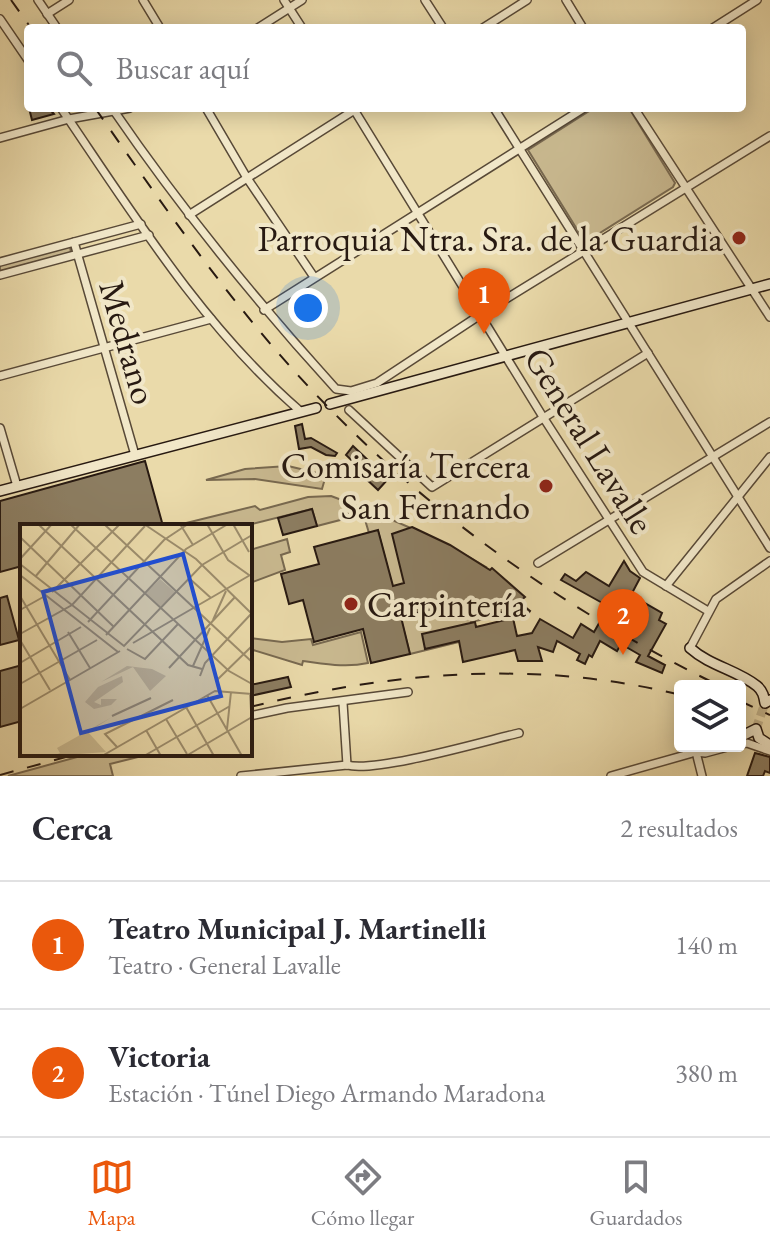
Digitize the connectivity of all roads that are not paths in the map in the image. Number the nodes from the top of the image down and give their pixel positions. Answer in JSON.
{"nodes":[{"id":1,"x":38,"y":0,"type":"edge"},
{"id":2,"x":69,"y":0,"type":"edge"},
{"id":3,"x":143,"y":0,"type":"edge"},
{"id":4,"x":284,"y":0,"type":"edge"},
{"id":5,"x":302,"y":0,"type":"edge"},
{"id":6,"x":425,"y":0,"type":"edge"},
{"id":7,"x":527,"y":0,"type":"edge"},
{"id":8,"x":566,"y":0,"type":"edge"},
{"id":9,"x":757,"y":0,"type":"edge"},
{"id":10,"x":289,"y":8,"type":"junction"},
{"id":11,"x":47,"y":14,"type":"junction"},
{"id":12,"x":1,"y":23,"type":"edge"},
{"id":13,"x":54,"y":24,"type":"edge"},
{"id":14,"x":158,"y":24,"type":"edge"},
{"id":15,"x":264,"y":24,"type":"edge"},
{"id":16,"x":299,"y":24,"type":"edge"},
{"id":17,"x":440,"y":24,"type":"edge"},
{"id":18,"x":489,"y":24,"type":"edge"},
{"id":19,"x":581,"y":24,"type":"edge"},
{"id":20,"x":719,"y":24,"type":"edge"},
{"id":21,"x":24,"y":55,"type":"edge"},
{"id":22,"x":64,"y":112,"type":"edge"},
{"id":23,"x":103,"y":112,"type":"edge"},
{"id":24,"x":114,"y":112,"type":"edge"},
{"id":25,"x":208,"y":112,"type":"edge"},
{"id":26,"x":350,"y":112,"type":"edge"},
{"id":27,"x":357,"y":112,"type":"edge"},
{"id":28,"x":496,"y":112,"type":"edge"},
{"id":29,"x":578,"y":112,"type":"edge"},
{"id":30,"x":637,"y":112,"type":"edge"},
{"id":31,"x":69,"y":119,"type":"junction"},
{"id":32,"x":770,"y":136,"type":"edge"},
{"id":33,"x":0,"y":138,"type":"edge"},
{"id":34,"x":519,"y":149,"type":"junction"},
{"id":35,"x":247,"y":178,"type":"junction"},
{"id":36,"x":685,"y":188,"type":"junction"},
{"id":37,"x":417,"y":213,"type":"junction"},
{"id":38,"x":189,"y":215,"type":"junction"},
{"id":39,"x":141,"y":224,"type":"junction"},
{"id":40,"x":149,"y":235,"type":"junction"},
{"id":41,"x":74,"y":242,"type":"junction"},
{"id":42,"x":583,"y":251,"type":"junction"},
{"id":43,"x":77,"y":254,"type":"junction"},
{"id":44,"x":0,"y":262,"type":"edge"},
{"id":45,"x":0,"y":275,"type":"edge"},
{"id":46,"x":314,"y":277,"type":"junction"},
{"id":47,"x":770,"y":284,"type":"edge"},
{"id":48,"x":752,"y":289,"type":"junction"},
{"id":49,"x":264,"y":310,"type":"junction"},
{"id":50,"x":480,"y":315,"type":"junction"},
{"id":51,"x":770,"y":317,"type":"edge"},
{"id":52,"x":211,"y":319,"type":"junction"},
{"id":53,"x":629,"y":322,"type":"junction"},
{"id":54,"x":104,"y":349,"type":"junction"},
{"id":55,"x":648,"y":353,"type":"junction"},
{"id":56,"x":505,"y":356,"type":"junction"},
{"id":57,"x":0,"y":376,"type":"edge"},
{"id":58,"x":378,"y":387,"type":"junction"},
{"id":59,"x":330,"y":404,"type":"dead end"},
{"id":60,"x":316,"y":408,"type":"dead end"},
{"id":61,"x":349,"y":410,"type":"dead end"},
{"id":62,"x":300,"y":411,"type":"junction"},
{"id":63,"x":543,"y":417,"type":"junction"},
{"id":64,"x":770,"y":422,"type":"edge"},
{"id":65,"x":0,"y":428,"type":"edge"},
{"id":66,"x":135,"y":455,"type":"junction"},
{"id":67,"x":713,"y":455,"type":"junction"},
{"id":68,"x":770,"y":457,"type":"edge"},
{"id":69,"x":17,"y":486,"type":"junction"},
{"id":70,"x":0,"y":491,"type":"edge"},
{"id":71,"x":739,"y":496,"type":"junction"},
{"id":72,"x":608,"y":519,"type":"junction"},
{"id":73,"x":770,"y":548,"type":"edge"},
{"id":74,"x":770,"y":561,"type":"edge"},
{"id":75,"x":538,"y":563,"type":"dead end"},
{"id":76,"x":666,"y":586,"type":"junction"},
{"id":77,"x":708,"y":611,"type":"junction"},
{"id":78,"x":690,"y":648,"type":"junction"},
{"id":79,"x":770,"y":690,"type":"edge"},
{"id":80,"x":408,"y":692,"type":"dead end"},
{"id":81,"x":770,"y":700,"type":"edge"},
{"id":82,"x":343,"y":703,"type":"junction"},
{"id":83,"x":252,"y":716,"type":"edge"},
{"id":84,"x":519,"y":733,"type":"dead end"},
{"id":85,"x":746,"y":737,"type":"edge"},
{"id":86,"x":746,"y":743,"type":"edge"},
{"id":87,"x":770,"y":745,"type":"edge"},
{"id":88,"x":770,"y":751,"type":"edge"},
{"id":89,"x":696,"y":752,"type":"junction"},
{"id":90,"x":709,"y":752,"type":"edge"},
{"id":91,"x":347,"y":765,"type":"junction"},
{"id":92,"x":241,"y":776,"type":"edge"},
{"id":93,"x":611,"y":776,"type":"edge"},
{"id":94,"x":702,"y":776,"type":"edge"}],
"edges":[{"from":1,"to":11,"type":"street"},
{"from":2,"to":11,"type":"street"},
{"from":3,"to":14,"type":"street"},
{"from":4,"to":10,"type":"street"},
{"from":5,"to":10,"type":"street"},
{"from":6,"to":17,"type":"street"},
{"from":7,"to":18,"type":"street"},
{"from":8,"to":19,"type":"street"},
{"from":9,"to":20,"type":"street"},
{"from":10,"to":15,"type":"street"},
{"from":10,"to":16,"type":"street"},
{"from":11,"to":13,"type":"street"},
{"from":12,"to":21,"type":"street"},
{"from":22,"to":31,"type":"street"},
{"from":23,"to":31,"type":"street"},
{"from":24,"to":38,"type":"street"},
{"from":25,"to":35,"type":"street"},
{"from":26,"to":35,"type":"street"},
{"from":27,"to":37,"type":"street","name":"General Lavalle"},
{"from":28,"to":34,"type":"street"},
{"from":29,"to":34,"type":"street"},
{"from":30,"to":36,"type":"street"},
{"from":31,"to":33,"type":"street"},
{"from":31,"to":39,"type":"street"},
{"from":32,"to":36,"type":"street"},
{"from":34,"to":37,"type":"street"},
{"from":34,"to":42,"type":"street"},
{"from":35,"to":38,"type":"street"},
{"from":35,"to":46,"type":"street"},
{"from":36,"to":42,"type":"street"},
{"from":36,"to":48,"type":"street"},
{"from":37,"to":46,"type":"street"},
{"from":37,"to":50,"type":"street","name":"General Lavalle"},
{"from":38,"to":49,"type":"street"},
{"from":39,"to":40,"type":"street"},
{"from":39,"to":41,"type":"street"},
{"from":40,"to":43,"type":"street"},
{"from":40,"to":52,"type":"street"},
{"from":41,"to":43,"type":"street","name":"Medrano"},
{"from":41,"to":44,"type":"street"},
{"from":42,"to":50,"type":"street"},
{"from":42,"to":53,"type":"street"},
{"from":43,"to":45,"type":"street"},
{"from":43,"to":54,"type":"street","name":"Medrano"},
{"from":46,"to":49,"type":"street"},
{"from":47,"to":48,"type":"street"},
{"from":48,"to":51,"type":"street"},
{"from":48,"to":53,"type":"street"},
{"from":49,"to":58,"type":"street"},
{"from":50,"to":56,"type":"street","name":"General Lavalle"},
{"from":50,"to":58,"type":"street"},
{"from":52,"to":54,"type":"street"},
{"from":52,"to":62,"type":"street"},
{"from":53,"to":55,"type":"street"},
{"from":53,"to":56,"type":"street"},
{"from":54,"to":57,"type":"street"},
{"from":54,"to":66,"type":"street","name":"Medrano"},
{"from":55,"to":63,"type":"street"},
{"from":55,"to":67,"type":"street"},
{"from":56,"to":58,"type":"street"},
{"from":56,"to":63,"type":"street","name":"General Lavalle"},
{"from":58,"to":59,"type":"street"},
{"from":60,"to":62,"type":"street"},
{"from":61,"to":63,"type":"street"},
{"from":62,"to":66,"type":"street"},
{"from":63,"to":72,"type":"street","name":"General Lavalle"},
{"from":64,"to":67,"type":"street"},
{"from":65,"to":69,"type":"street"},
{"from":66,"to":69,"type":"street"},
{"from":67,"to":71,"type":"street"},
{"from":67,"to":72,"type":"street"},
{"from":68,"to":71,"type":"street"},
{"from":69,"to":70,"type":"street"},
{"from":71,"to":73,"type":"street"},
{"from":71,"to":76,"type":"street"},
{"from":72,"to":75,"type":"street"},
{"from":72,"to":76,"type":"street","name":"General Lavalle"},
{"from":74,"to":77,"type":"street"},
{"from":76,"to":77,"type":"street","name":"General Lavalle"},
{"from":77,"to":78,"type":"street"},
{"from":78,"to":79,"type":"street"},
{"from":78,"to":81,"type":"street"},
{"from":80,"to":82,"type":"street"},
{"from":82,"to":83,"type":"street"},
{"from":82,"to":91,"type":"street"},
{"from":84,"to":91,"type":"street"},
{"from":85,"to":87,"type":"street"},
{"from":86,"to":88,"type":"street"},
{"from":89,"to":90,"type":"street"},
{"from":89,"to":93,"type":"street"},
{"from":89,"to":94,"type":"street"},
{"from":91,"to":92,"type":"street"}]}
